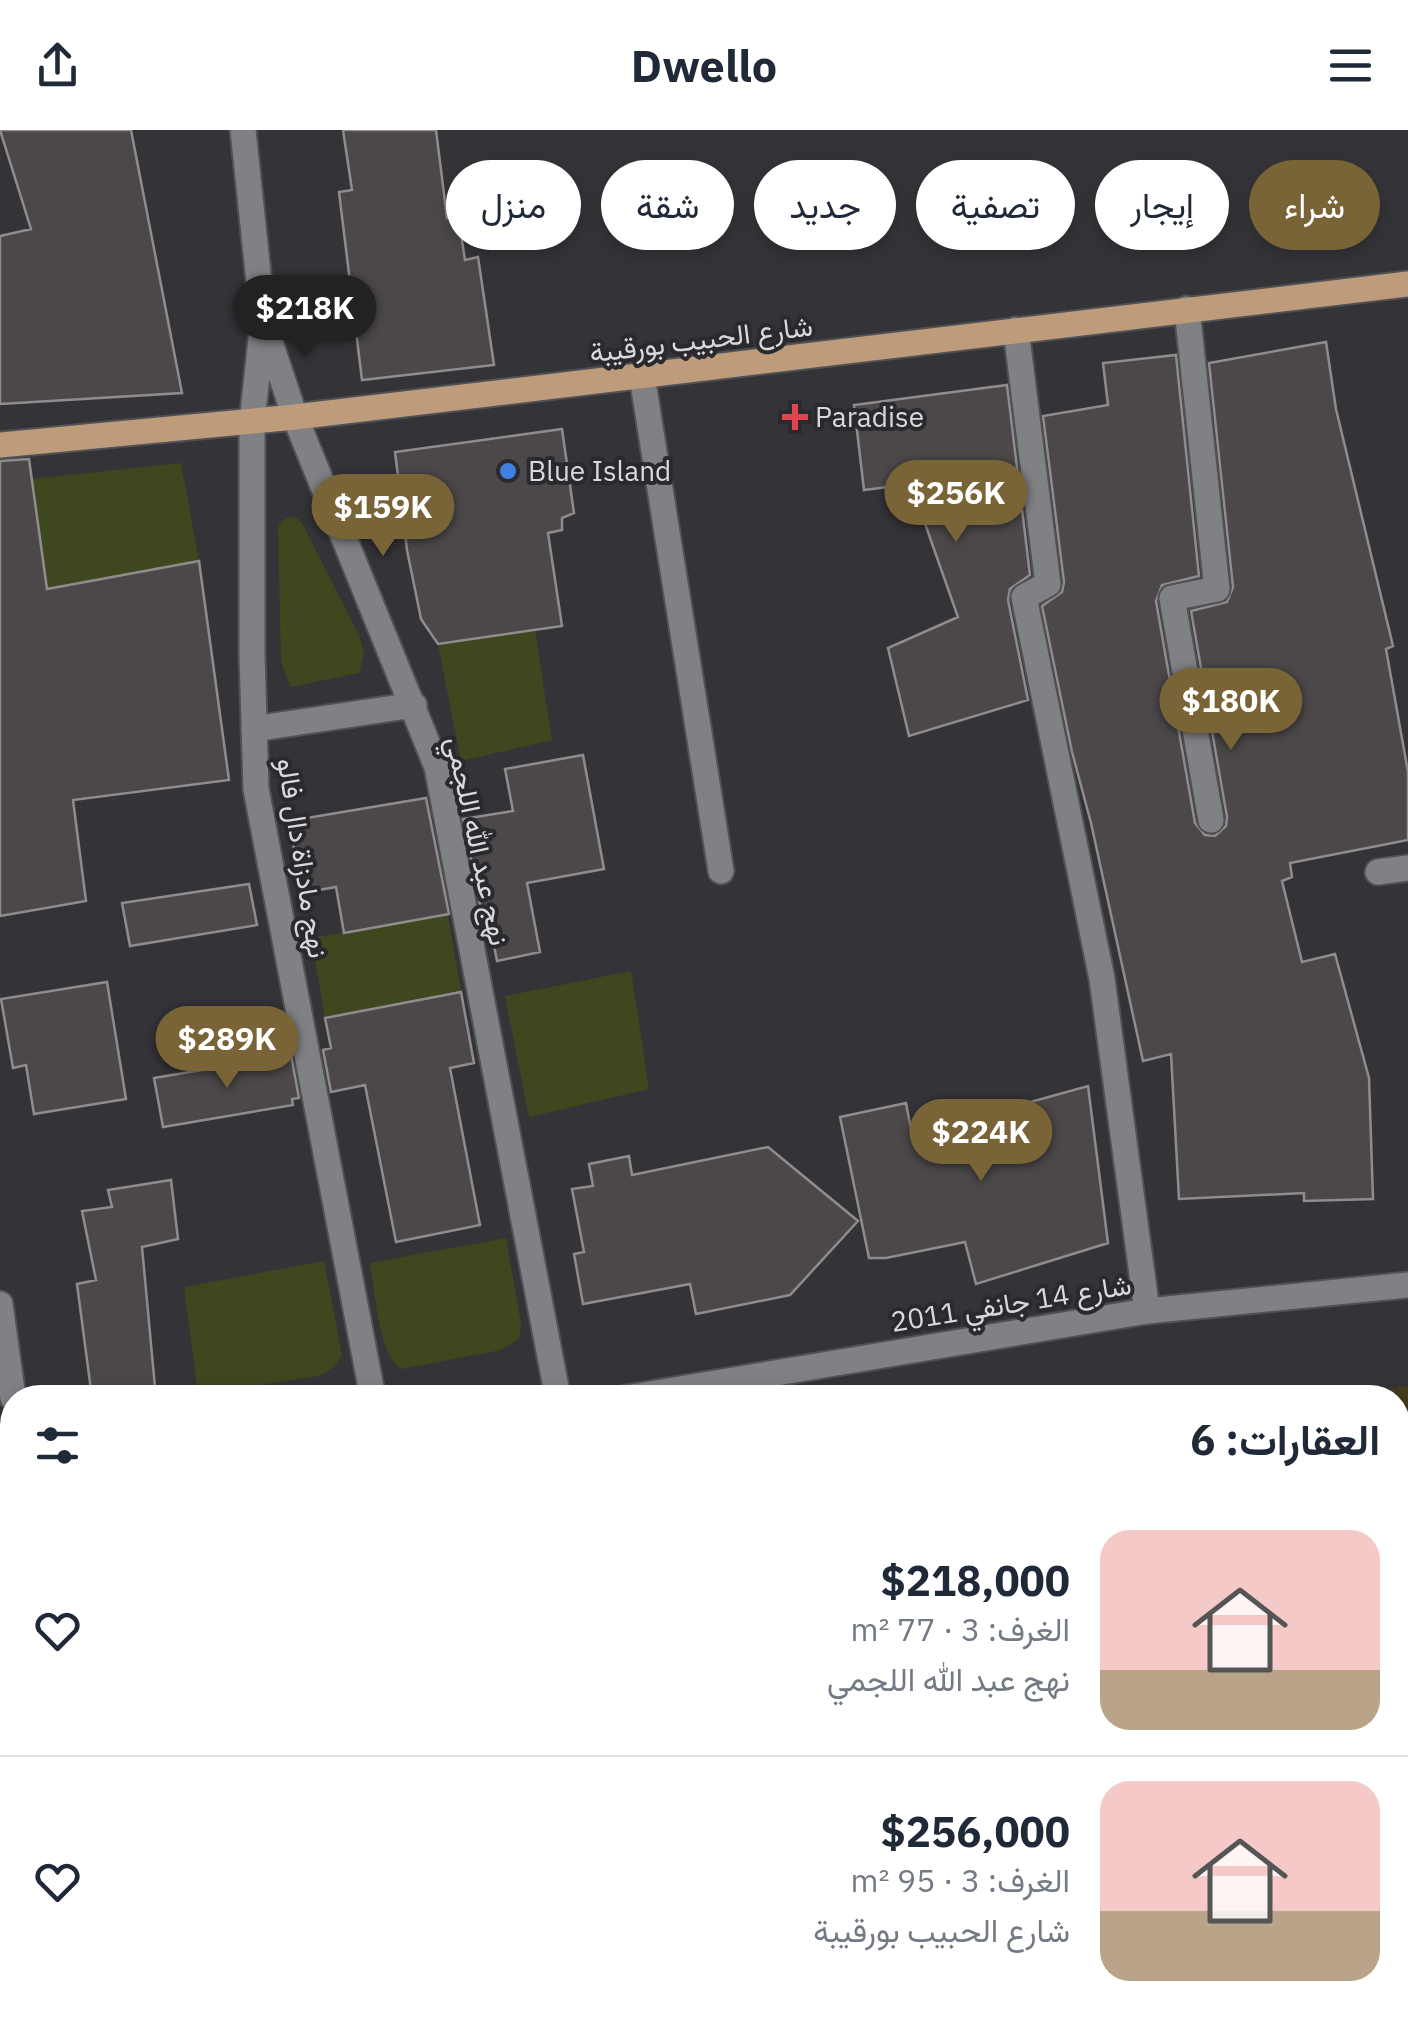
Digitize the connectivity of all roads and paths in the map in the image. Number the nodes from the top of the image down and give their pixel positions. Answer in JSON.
{"nodes":[{"id":1,"x":243,"y":130,"type":"edge"},
{"id":2,"x":1408,"y":284,"type":"edge"},
{"id":3,"x":1188,"y":309,"type":"junction"},
{"id":4,"x":263,"y":320,"type":"junction"},
{"id":5,"x":1016,"y":330,"type":"junction"},
{"id":6,"x":642,"y":376,"type":"junction"},
{"id":7,"x":295,"y":418,"type":"junction"},
{"id":8,"x":252,"y":422,"type":"junction"},
{"id":9,"x":0,"y":445,"type":"edge"},
{"id":10,"x":414,"y":705,"type":"junction"},
{"id":11,"x":254,"y":729,"type":"junction"},
{"id":12,"x":1211,"y":820,"type":"dead end"},
{"id":13,"x":1408,"y":868,"type":"edge"},
{"id":14,"x":721,"y":871,"type":"dead end"},
{"id":15,"x":1378,"y":872,"type":"dead end"},
{"id":16,"x":1408,"y":1285,"type":"edge"},
{"id":17,"x":0,"y":1304,"type":"edge"},
{"id":18,"x":1147,"y":1311,"type":"junction"},
{"id":19,"x":11,"y":1385,"type":"edge"},
{"id":20,"x":371,"y":1385,"type":"edge"},
{"id":21,"x":556,"y":1385,"type":"edge"},
{"id":22,"x":704,"y":1385,"type":"edge"}],
"edges":[{"from":1,"to":4,"type":"street"},
{"from":2,"to":3,"type":"main road","name":"شارع الحبيب بورقيبة"},
{"from":3,"to":5,"type":"main road","name":"شارع الحبيب بورقيبة"},
{"from":3,"to":12,"type":"street"},
{"from":4,"to":7,"type":"street","name":"نهج عبد الله اللجمي"},
{"from":4,"to":8,"type":"street","name":"نهج مادزاة دال فالو"},
{"from":5,"to":6,"type":"main road","name":"شارع الحبيب بورقيبة"},
{"from":5,"to":18,"type":"street"},
{"from":6,"to":7,"type":"main road","name":"شارع الحبيب بورقيبة"},
{"from":6,"to":14,"type":"street"},
{"from":7,"to":8,"type":"main road","name":"شارع الحبيب بورقيبة"},
{"from":7,"to":10,"type":"street","name":"نهج عبد الله اللجمي"},
{"from":8,"to":9,"type":"main road","name":"شارع الحبيب بورقيبة"},
{"from":8,"to":11,"type":"street","name":"نهج مادزاة دال فالو"},
{"from":10,"to":11,"type":"street"},
{"from":10,"to":21,"type":"street","name":"نهج عبد الله اللجمي"},
{"from":11,"to":20,"type":"street","name":"نهج مادزاة دال فالو"},
{"from":13,"to":15,"type":"street"},
{"from":16,"to":18,"type":"street","name":"شارع 14 جانفي 2011"},
{"from":17,"to":19,"type":"street"},
{"from":18,"to":22,"type":"street","name":"شارع 14 جانفي 2011"}]}
